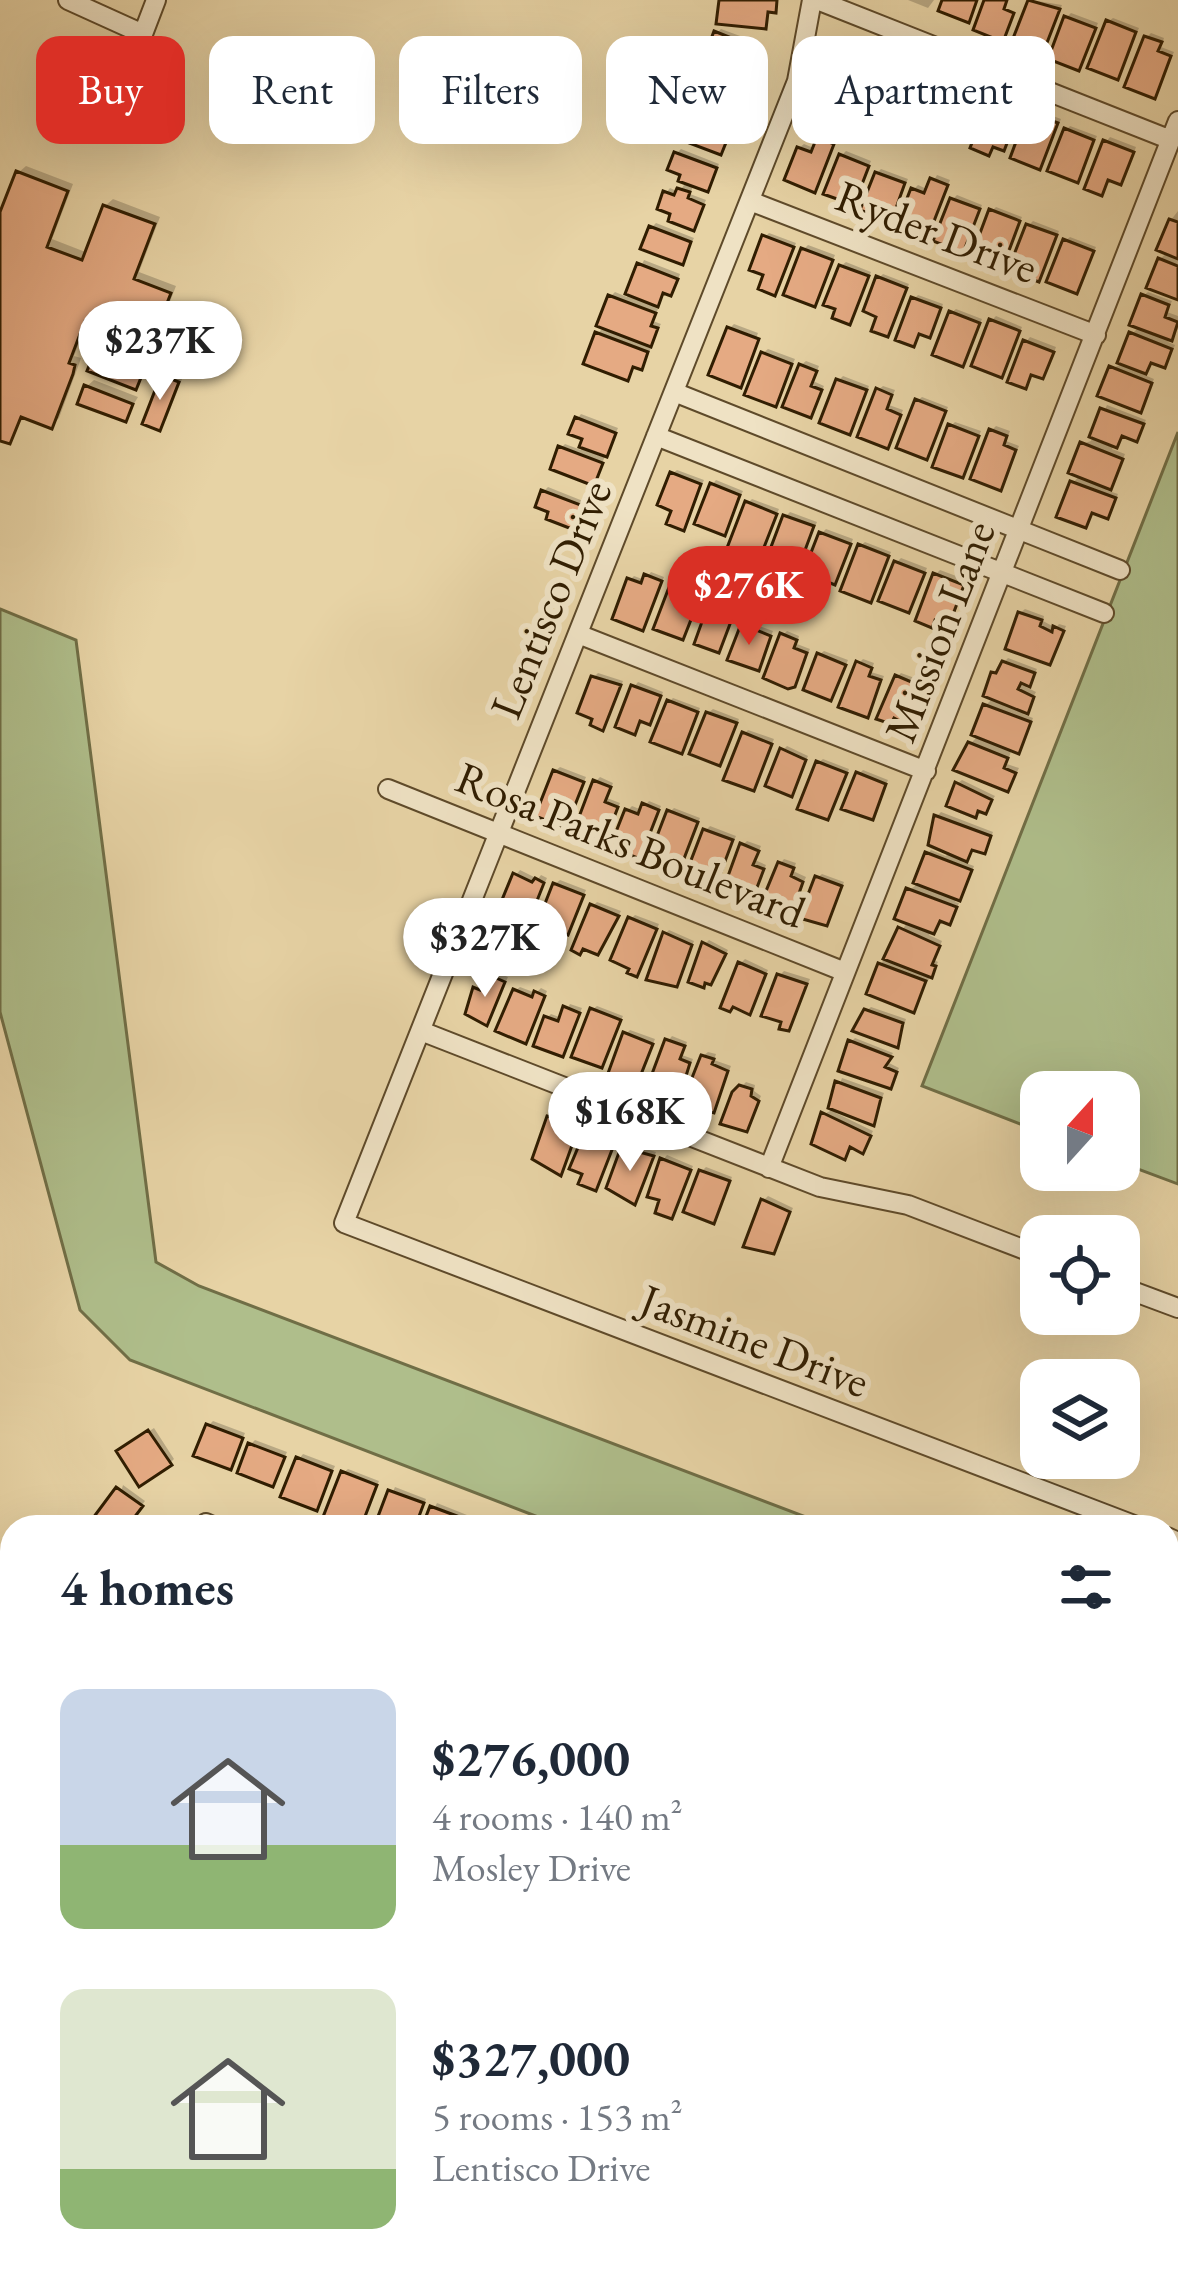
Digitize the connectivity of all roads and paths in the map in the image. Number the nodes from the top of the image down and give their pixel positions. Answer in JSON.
{"nodes":[{"id":1,"x":68,"y":0,"type":"edge"},
{"id":2,"x":156,"y":0,"type":"edge"},
{"id":3,"x":815,"y":0,"type":"edge"},
{"id":4,"x":1174,"y":130,"type":"edge"},
{"id":5,"x":750,"y":201,"type":"junction"},
{"id":6,"x":1096,"y":335,"type":"junction"},
{"id":7,"x":674,"y":392,"type":"junction"},
{"id":8,"x":656,"y":436,"type":"junction"},
{"id":9,"x":1020,"y":529,"type":"junction"},
{"id":10,"x":1120,"y":570,"type":"dead end"},
{"id":11,"x":1003,"y":574,"type":"junction"},
{"id":12,"x":1104,"y":613,"type":"dead end"},
{"id":13,"x":578,"y":634,"type":"junction"},
{"id":14,"x":926,"y":771,"type":"junction"},
{"id":15,"x":388,"y":789,"type":"dead end"},
{"id":16,"x":499,"y":833,"type":"junction"},
{"id":17,"x":845,"y":971,"type":"junction"},
{"id":18,"x":421,"y":1031,"type":"junction"},
{"id":19,"x":769,"y":1168,"type":"junction"},
{"id":20,"x":344,"y":1223,"type":"joint"},
{"id":21,"x":1020,"y":1248,"type":"edge"},
{"id":22,"x":1140,"y":1294,"type":"edge"},
{"id":23,"x":1178,"y":1309,"type":"edge"},
{"id":24,"x":1108,"y":1515,"type":"edge"}],
"edges":[{"from":1,"to":2,"type":"street"},
{"from":3,"to":4,"type":"street"},
{"from":3,"to":5,"type":"street","name":"Lentisco Drive"},
{"from":4,"to":6,"type":"street","name":"Mission Lane"},
{"from":5,"to":6,"type":"street","name":"Ryder Drive"},
{"from":5,"to":7,"type":"street","name":"Lentisco Drive"},
{"from":6,"to":9,"type":"street","name":"Mission Lane"},
{"from":7,"to":8,"type":"street","name":"Lentisco Drive"},
{"from":7,"to":9,"type":"street"},
{"from":8,"to":11,"type":"street"},
{"from":8,"to":13,"type":"street","name":"Lentisco Drive"},
{"from":9,"to":10,"type":"street"},
{"from":9,"to":11,"type":"street","name":"Mission Lane"},
{"from":11,"to":12,"type":"street"},
{"from":11,"to":14,"type":"street","name":"Mission Lane"},
{"from":13,"to":14,"type":"street"},
{"from":13,"to":16,"type":"street","name":"Lentisco Drive"},
{"from":14,"to":17,"type":"street","name":"Mission Lane"},
{"from":15,"to":16,"type":"street","name":"Rosa Parks Boulevard"},
{"from":16,"to":17,"type":"street","name":"Rosa Parks Boulevard"},
{"from":16,"to":18,"type":"street","name":"Lentisco Drive"},
{"from":17,"to":19,"type":"street","name":"Mission Lane"},
{"from":18,"to":19,"type":"street"},
{"from":18,"to":20,"type":"street","name":"Lentisco Drive"},
{"from":19,"to":21,"type":"street"},
{"from":20,"to":24,"type":"street","name":"Jasmine Drive"},
{"from":22,"to":23,"type":"street"}]}
